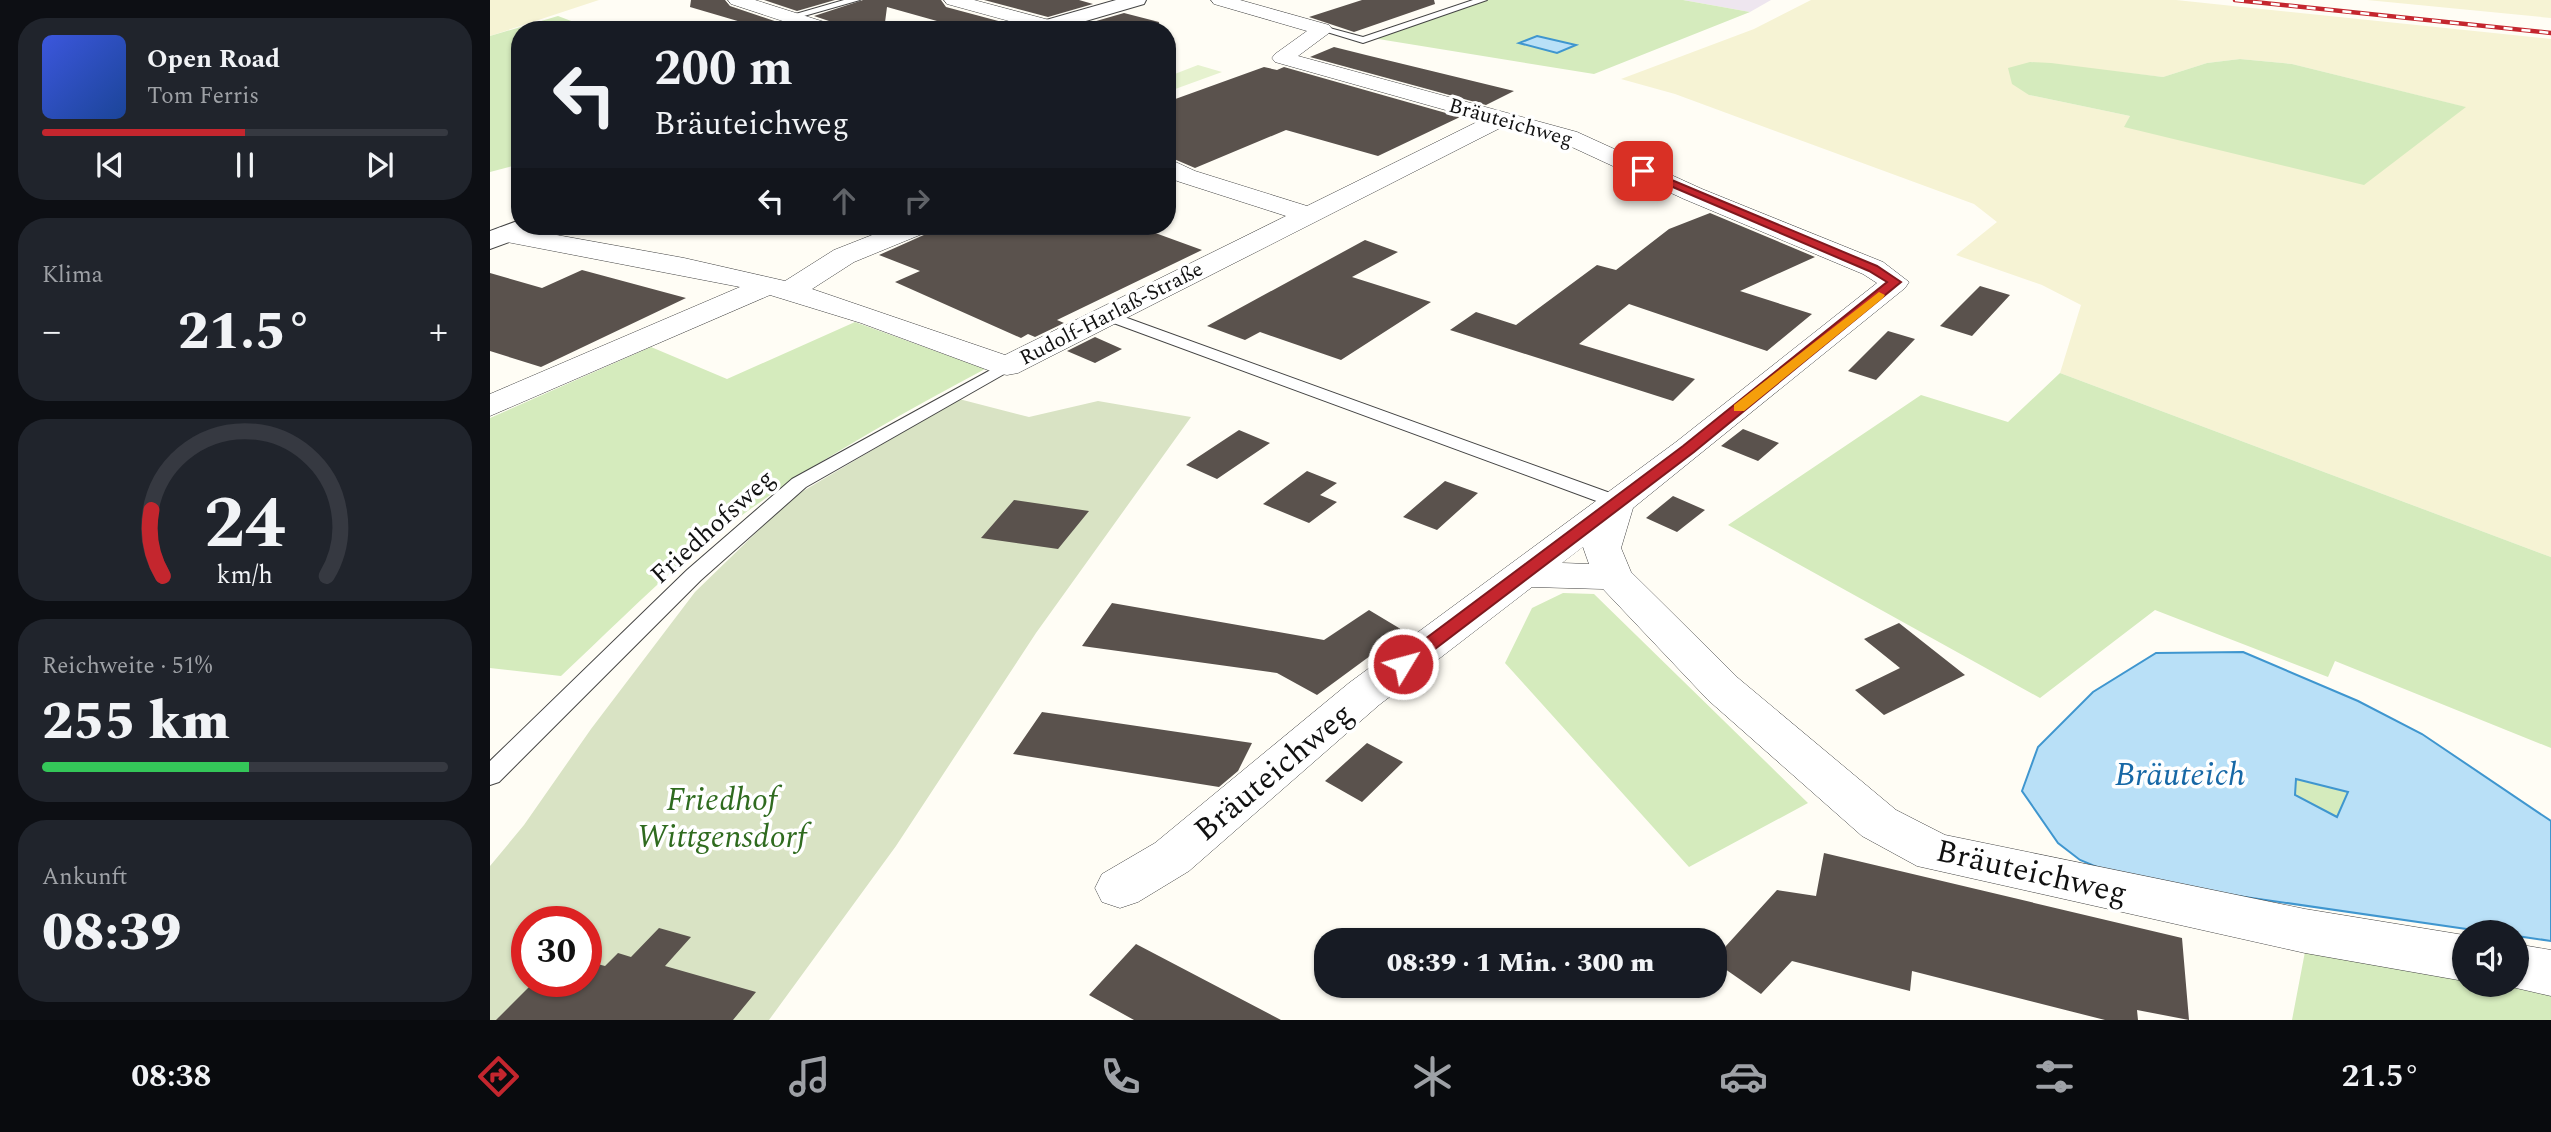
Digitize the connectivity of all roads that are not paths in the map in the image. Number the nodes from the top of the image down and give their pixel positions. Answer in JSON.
{"nodes":[{"id":1,"x":737,"y":0,"type":"edge"},
{"id":2,"x":855,"y":0,"type":"edge"},
{"id":3,"x":953,"y":0,"type":"edge"},
{"id":4,"x":1220,"y":0,"type":"edge"},
{"id":5,"x":1482,"y":0,"type":"edge"},
{"id":6,"x":1131,"y":1,"type":"edge"},
{"id":7,"x":790,"y":17,"type":"junction"},
{"id":8,"x":803,"y":21,"type":"edge"},
{"id":9,"x":1018,"y":21,"type":"edge"},
{"id":10,"x":1063,"y":21,"type":"edge"},
{"id":11,"x":1322,"y":29,"type":"junction"},
{"id":12,"x":1500,"y":119,"type":"junction"},
{"id":13,"x":1176,"y":170,"type":"edge"},
{"id":14,"x":1309,"y":215,"type":"junction"},
{"id":15,"x":514,"y":235,"type":"edge"},
{"id":16,"x":896,"y":235,"type":"edge"},
{"id":17,"x":777,"y":288,"type":"junction"},
{"id":18,"x":1105,"y":315,"type":"junction"},
{"id":19,"x":1007,"y":366,"type":"junction"},
{"id":20,"x":490,"y":406,"type":"edge"},
{"id":21,"x":1617,"y":502,"type":"junction"},
{"id":22,"x":1522,"y":574,"type":"junction"},
{"id":23,"x":1614,"y":577,"type":"junction"},
{"id":24,"x":490,"y":776,"type":"edge"},
{"id":25,"x":1120,"y":888,"type":"dead end"},
{"id":26,"x":2452,"y":956,"type":"edge"},
{"id":27,"x":2529,"y":969,"type":"edge"},
{"id":28,"x":2551,"y":973,"type":"edge"}],
"edges":[{"from":1,"to":7,"type":"street"},
{"from":2,"to":7,"type":"lane"},
{"from":3,"to":9,"type":"street"},
{"from":4,"to":11,"type":"street"},
{"from":5,"to":11,"type":"lane"},
{"from":6,"to":10,"type":"street"},
{"from":7,"to":8,"type":"street"},
{"from":11,"to":12,"type":"street","name":"Bräuteichweg"},
{"from":12,"to":14,"type":"street","name":"Rudolf-Harlaß-Straße"},
{"from":12,"to":21,"type":"street","name":"Bräuteichweg"},
{"from":13,"to":14,"type":"street"},
{"from":14,"to":18,"type":"street","name":"Rudolf-Harlaß-Straße"},
{"from":15,"to":17,"type":"street","name":"Rudolf-Harlaß-Straße"},
{"from":16,"to":17,"type":"street"},
{"from":17,"to":19,"type":"street","name":"Rudolf-Harlaß-Straße"},
{"from":17,"to":20,"type":"street"},
{"from":18,"to":19,"type":"street","name":"Rudolf-Harlaß-Straße"},
{"from":18,"to":21,"type":"lane"},
{"from":19,"to":24,"type":"lane","name":"Friedhofsweg"},
{"from":21,"to":22,"type":"street","name":"Bräuteichweg"},
{"from":21,"to":23,"type":"street","name":"Bräuteichweg"},
{"from":22,"to":23,"type":"street"},
{"from":22,"to":25,"type":"street","name":"Bräuteichweg"},
{"from":23,"to":26,"type":"street","name":"Bräuteichweg"},
{"from":27,"to":28,"type":"street"}]}
